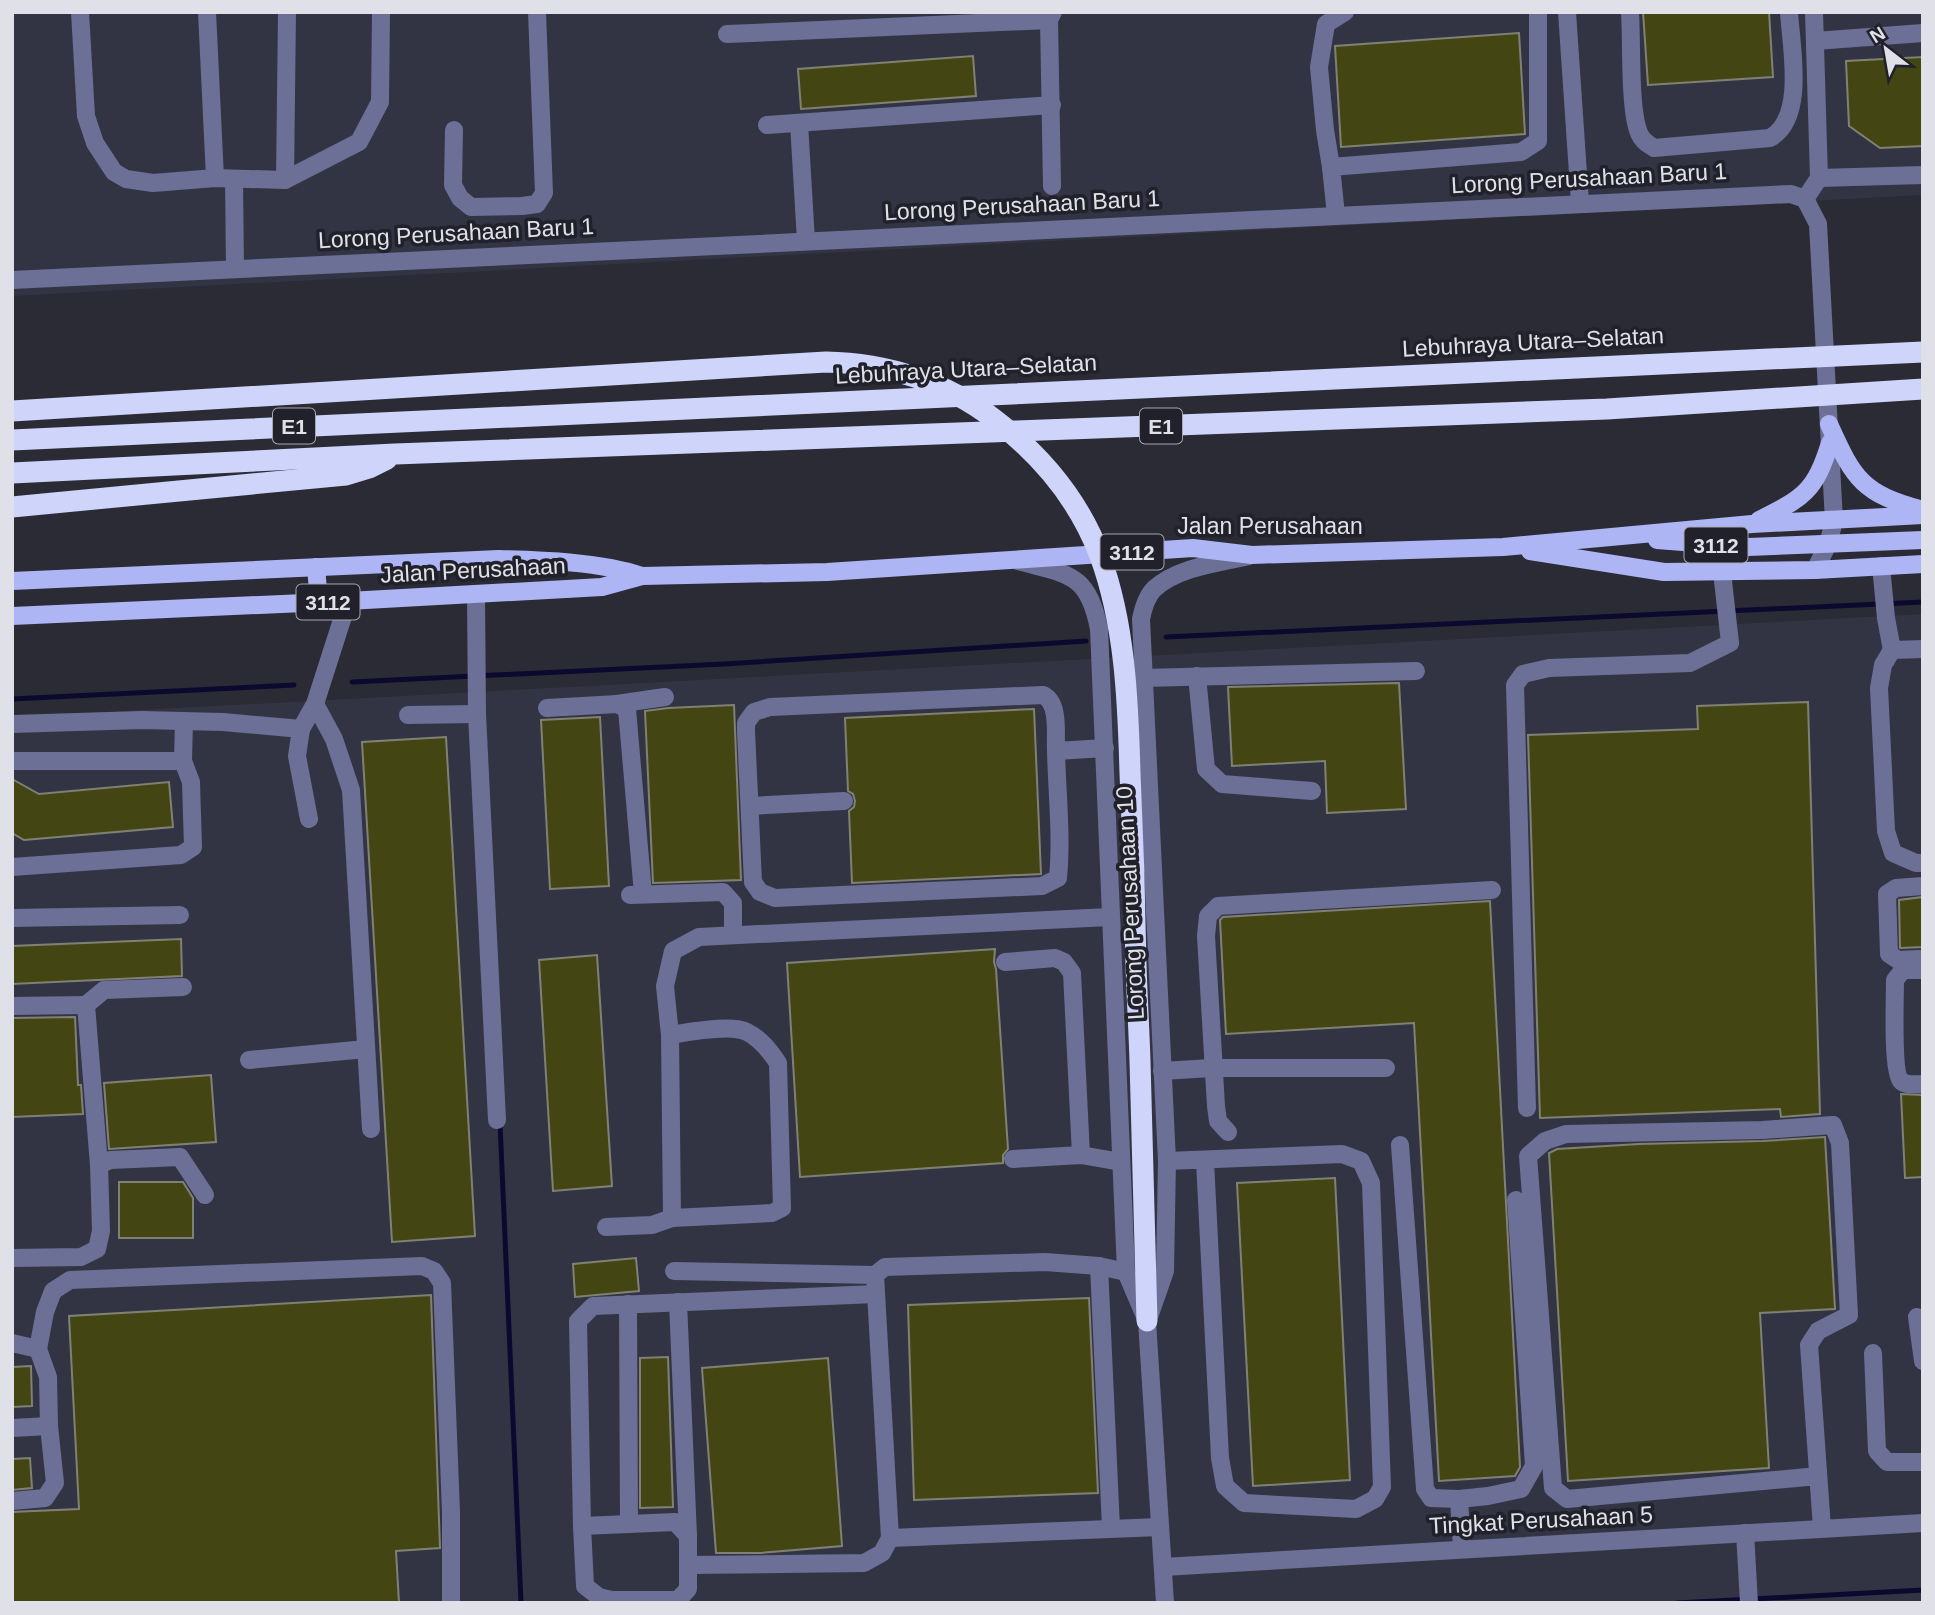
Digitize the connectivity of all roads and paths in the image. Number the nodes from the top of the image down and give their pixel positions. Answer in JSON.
{"nodes":[{"id":1,"x":80,"y":12,"type":"edge"},
{"id":2,"x":207,"y":12,"type":"edge"},
{"id":3,"x":287,"y":12,"type":"edge"},
{"id":4,"x":382,"y":12,"type":"edge"},
{"id":5,"x":537,"y":12,"type":"edge"},
{"id":6,"x":1345,"y":12,"type":"edge"},
{"id":7,"x":1538,"y":12,"type":"edge"},
{"id":8,"x":1567,"y":12,"type":"edge"},
{"id":9,"x":1630,"y":12,"type":"edge"},
{"id":10,"x":1789,"y":12,"type":"edge"},
{"id":11,"x":1814,"y":12,"type":"edge"},
{"id":12,"x":1051,"y":16,"type":"edge"},
{"id":13,"x":1923,"y":33,"type":"edge"},
{"id":14,"x":727,"y":34,"type":"dead end"},
{"id":15,"x":1815,"y":41,"type":"junction"},
{"id":16,"x":1052,"y":105,"type":"junction"},
{"id":17,"x":799,"y":123,"type":"junction"},
{"id":18,"x":767,"y":125,"type":"dead end"},
{"id":19,"x":454,"y":130,"type":"dead end"},
{"id":20,"x":1331,"y":167,"type":"junction"},
{"id":21,"x":1923,"y":175,"type":"edge"},
{"id":22,"x":215,"y":178,"type":"junction"},
{"id":23,"x":1819,"y":178,"type":"junction"},
{"id":24,"x":234,"y":179,"type":"junction"},
{"id":25,"x":285,"y":180,"type":"junction"},
{"id":26,"x":1052,"y":186,"type":"dead end"},
{"id":27,"x":1805,"y":199,"type":"junction"},
{"id":28,"x":1580,"y":203,"type":"junction"},
{"id":29,"x":1336,"y":215,"type":"junction"},
{"id":30,"x":806,"y":241,"type":"junction"},
{"id":31,"x":236,"y":269,"type":"junction"},
{"id":32,"x":12,"y":280,"type":"edge"},
{"id":33,"x":1923,"y":352,"type":"edge"},
{"id":34,"x":1923,"y":389,"type":"edge"},
{"id":35,"x":12,"y":411,"type":"edge"},
{"id":36,"x":1829,"y":424,"type":"junction"},
{"id":37,"x":12,"y":440,"type":"edge"},
{"id":38,"x":1830,"y":443,"type":"junction"},
{"id":39,"x":395,"y":454,"type":"junction"},
{"id":40,"x":12,"y":474,"type":"edge"},
{"id":41,"x":12,"y":507,"type":"edge"},
{"id":42,"x":1923,"y":513,"type":"edge"},
{"id":43,"x":1834,"y":520,"type":"junction"},
{"id":44,"x":1752,"y":524,"type":"junction"},
{"id":45,"x":1604,"y":536,"type":"junction"},
{"id":46,"x":1923,"y":540,"type":"edge"},
{"id":47,"x":1829,"y":544,"type":"junction"},
{"id":48,"x":1503,"y":547,"type":"junction"},
{"id":49,"x":1252,"y":555,"type":"junction"},
{"id":50,"x":1012,"y":559,"type":"junction"},
{"id":51,"x":1923,"y":564,"type":"edge"},
{"id":52,"x":316,"y":567,"type":"junction"},
{"id":53,"x":1815,"y":570,"type":"junction"},
{"id":54,"x":1881,"y":572,"type":"junction"},
{"id":55,"x":642,"y":576,"type":"junction"},
{"id":56,"x":12,"y":581,"type":"edge"},
{"id":57,"x":1723,"y":581,"type":"junction"},
{"id":58,"x":476,"y":594,"type":"junction"},
{"id":59,"x":348,"y":601,"type":"junction"},
{"id":60,"x":319,"y":602,"type":"junction"},
{"id":61,"x":12,"y":616,"type":"edge"},
{"id":62,"x":1923,"y":649,"type":"edge"},
{"id":63,"x":1892,"y":650,"type":"junction"},
{"id":64,"x":1416,"y":671,"type":"dead end"},
{"id":65,"x":1197,"y":676,"type":"junction"},
{"id":66,"x":1143,"y":678,"type":"junction"},
{"id":67,"x":665,"y":697,"type":"dead end"},
{"id":68,"x":316,"y":704,"type":"junction"},
{"id":69,"x":617,"y":704,"type":"junction"},
{"id":70,"x":547,"y":708,"type":"dead end"},
{"id":71,"x":477,"y":714,"type":"junction"},
{"id":72,"x":408,"y":715,"type":"dead end"},
{"id":73,"x":184,"y":721,"type":"junction"},
{"id":74,"x":12,"y":724,"type":"edge"},
{"id":75,"x":301,"y":729,"type":"junction"},
{"id":76,"x":1105,"y":748,"type":"junction"},
{"id":77,"x":1056,"y":751,"type":"junction"},
{"id":78,"x":12,"y":761,"type":"edge"},
{"id":79,"x":183,"y":761,"type":"junction"},
{"id":80,"x":1312,"y":792,"type":"dead end"},
{"id":81,"x":844,"y":801,"type":"dead end"},
{"id":82,"x":750,"y":806,"type":"junction"},
{"id":83,"x":309,"y":819,"type":"dead end"},
{"id":84,"x":1923,"y":863,"type":"edge"},
{"id":85,"x":12,"y":867,"type":"edge"},
{"id":86,"x":1923,"y":886,"type":"edge"},
{"id":87,"x":1492,"y":890,"type":"dead end"},
{"id":88,"x":180,"y":915,"type":"dead end"},
{"id":89,"x":1110,"y":917,"type":"junction"},
{"id":90,"x":12,"y":918,"type":"edge"},
{"id":91,"x":733,"y":935,"type":"junction"},
{"id":92,"x":1923,"y":959,"type":"edge"},
{"id":93,"x":1005,"y":962,"type":"dead end"},
{"id":94,"x":1923,"y":970,"type":"edge"},
{"id":95,"x":183,"y":987,"type":"dead end"},
{"id":96,"x":86,"y":1005,"type":"junction"},
{"id":97,"x":12,"y":1006,"type":"edge"},
{"id":98,"x":670,"y":1035,"type":"junction"},
{"id":99,"x":366,"y":1049,"type":"junction"},
{"id":100,"x":249,"y":1060,"type":"dead end"},
{"id":101,"x":1212,"y":1068,"type":"junction"},
{"id":102,"x":1387,"y":1068,"type":"dead end"},
{"id":103,"x":1162,"y":1071,"type":"junction"},
{"id":104,"x":1923,"y":1084,"type":"edge"},
{"id":105,"x":1527,"y":1108,"type":"dead end"},
{"id":106,"x":497,"y":1120,"type":"dead end"},
{"id":107,"x":371,"y":1129,"type":"dead end"},
{"id":108,"x":1228,"y":1132,"type":"dead end"},
{"id":109,"x":1400,"y":1145,"type":"dead end"},
{"id":110,"x":1081,"y":1155,"type":"junction"},
{"id":111,"x":1013,"y":1159,"type":"dead end"},
{"id":112,"x":1167,"y":1161,"type":"junction"},
{"id":113,"x":1205,"y":1161,"type":"junction"},
{"id":114,"x":1121,"y":1162,"type":"junction"},
{"id":115,"x":99,"y":1165,"type":"junction"},
{"id":116,"x":205,"y":1195,"type":"dead end"},
{"id":117,"x":1516,"y":1200,"type":"dead end"},
{"id":118,"x":672,"y":1218,"type":"junction"},
{"id":119,"x":606,"y":1227,"type":"dead end"},
{"id":120,"x":12,"y":1258,"type":"edge"},
{"id":121,"x":1099,"y":1266,"type":"junction"},
{"id":122,"x":674,"y":1271,"type":"dead end"},
{"id":123,"x":1126,"y":1272,"type":"junction"},
{"id":124,"x":875,"y":1275,"type":"junction"},
{"id":125,"x":876,"y":1294,"type":"junction"},
{"id":126,"x":678,"y":1303,"type":"junction"},
{"id":127,"x":628,"y":1304,"type":"junction"},
{"id":128,"x":1917,"y":1317,"type":"dead end"},
{"id":129,"x":1147,"y":1321,"type":"junction"},
{"id":130,"x":12,"y":1343,"type":"edge"},
{"id":131,"x":38,"y":1349,"type":"junction"},
{"id":132,"x":1873,"y":1353,"type":"dead end"},
{"id":133,"x":1923,"y":1361,"type":"edge"},
{"id":134,"x":49,"y":1426,"type":"junction"},
{"id":135,"x":12,"y":1428,"type":"edge"},
{"id":136,"x":1923,"y":1462,"type":"edge"},
{"id":137,"x":1818,"y":1476,"type":"junction"},
{"id":138,"x":1459,"y":1499,"type":"junction"},
{"id":139,"x":12,"y":1501,"type":"edge"},
{"id":140,"x":1923,"y":1522,"type":"edge"},
{"id":141,"x":629,"y":1524,"type":"junction"},
{"id":142,"x":582,"y":1526,"type":"junction"},
{"id":143,"x":1160,"y":1527,"type":"junction"},
{"id":144,"x":1111,"y":1528,"type":"junction"},
{"id":145,"x":1822,"y":1528,"type":"junction"},
{"id":146,"x":1745,"y":1533,"type":"junction"},
{"id":147,"x":688,"y":1536,"type":"junction"},
{"id":148,"x":890,"y":1538,"type":"junction"},
{"id":149,"x":1462,"y":1549,"type":"junction"},
{"id":150,"x":688,"y":1566,"type":"junction"},
{"id":151,"x":1163,"y":1567,"type":"junction"},
{"id":152,"x":451,"y":1603,"type":"edge"},
{"id":153,"x":1165,"y":1603,"type":"edge"},
{"id":154,"x":1749,"y":1603,"type":"edge"}],
"edges":[{"from":1,"to":22,"type":"street"},
{"from":2,"to":22,"type":"street"},
{"from":3,"to":25,"type":"street"},
{"from":4,"to":25,"type":"street"},
{"from":5,"to":19,"type":"street"},
{"from":6,"to":20,"type":"street"},
{"from":7,"to":20,"type":"street"},
{"from":8,"to":28,"type":"street"},
{"from":9,"to":10,"type":"street"},
{"from":11,"to":15,"type":"street"},
{"from":12,"to":14,"type":"street"},
{"from":12,"to":16,"type":"street"},
{"from":13,"to":15,"type":"street"},
{"from":15,"to":23,"type":"street"},
{"from":16,"to":17,"type":"street"},
{"from":16,"to":26,"type":"street"},
{"from":17,"to":18,"type":"street"},
{"from":17,"to":30,"type":"street"},
{"from":20,"to":29,"type":"street"},
{"from":21,"to":23,"type":"street"},
{"from":22,"to":24,"type":"street"},
{"from":23,"to":27,"type":"street"},
{"from":24,"to":25,"type":"street"},
{"from":24,"to":31,"type":"street"},
{"from":27,"to":28,"type":"street","name":"Lorong Perusahaan Baru 1"},
{"from":27,"to":36,"type":"street"},
{"from":28,"to":29,"type":"street","name":"Lorong Perusahaan Baru 1"},
{"from":29,"to":30,"type":"street","name":"Lorong Perusahaan Baru 1"},
{"from":30,"to":31,"type":"street","name":"Lorong Perusahaan Baru 1"},
{"from":31,"to":32,"type":"street","name":"Lorong Perusahaan Baru 1"},
{"from":33,"to":37,"type":"highway","name":"Lebuhraya Utara–Selatan","number":"E1"},
{"from":34,"to":39,"type":"highway","number":"E1"},
{"from":35,"to":129,"type":"highway"},
{"from":36,"to":38,"type":"street"},
{"from":36,"to":42,"type":"main road"},
{"from":38,"to":43,"type":"street"},
{"from":38,"to":44,"type":"main road"},
{"from":39,"to":40,"type":"highway","number":"E1"},
{"from":39,"to":41,"type":"highway"},
{"from":42,"to":43,"type":"main road","name":"Jalan Perusahaan","number":"3112"},
{"from":43,"to":44,"type":"main road","name":"Jalan Perusahaan","number":"3112"},
{"from":43,"to":47,"type":"street"},
{"from":44,"to":45,"type":"main road","name":"Jalan Perusahaan","number":"3112"},
{"from":45,"to":47,"type":"main road","name":"Jalan Perusahaan","number":"3112"},
{"from":45,"to":48,"type":"main road","name":"Jalan Perusahaan","number":"3112"},
{"from":46,"to":47,"type":"main road","name":"Jalan Perusahaan","number":"3112"},
{"from":47,"to":53,"type":"street"},
{"from":48,"to":49,"type":"main road","name":"Jalan Perusahaan","number":"3112"},
{"from":48,"to":57,"type":"main road"},
{"from":49,"to":50,"type":"main road","name":"Jalan Perusahaan","number":"3112"},
{"from":49,"to":66,"type":"street","name":"Lorong Perusahaan 10"},
{"from":50,"to":55,"type":"main road","name":"Jalan Perusahaan","number":"3112"},
{"from":50,"to":76,"type":"street","name":"Lorong Perusahaan 10"},
{"from":51,"to":54,"type":"main road"},
{"from":52,"to":55,"type":"main road","name":"Jalan Perusahaan","number":"3112"},
{"from":52,"to":56,"type":"main road","name":"Jalan Perusahaan","number":"3112"},
{"from":52,"to":60,"type":"main road"},
{"from":53,"to":54,"type":"main road"},
{"from":53,"to":57,"type":"main road"},
{"from":54,"to":63,"type":"street"},
{"from":55,"to":58,"type":"main road","name":"Jalan Perusahaan","number":"3112"},
{"from":57,"to":105,"type":"street"},
{"from":58,"to":59,"type":"main road","name":"Jalan Perusahaan","number":"3112"},
{"from":58,"to":71,"type":"street"},
{"from":59,"to":60,"type":"main road","name":"Jalan Perusahaan","number":"3112"},
{"from":59,"to":68,"type":"street"},
{"from":60,"to":61,"type":"main road","name":"Jalan Perusahaan","number":"3112"},
{"from":62,"to":63,"type":"street"},
{"from":63,"to":84,"type":"street"},
{"from":64,"to":65,"type":"street"},
{"from":65,"to":66,"type":"street"},
{"from":65,"to":80,"type":"street"},
{"from":66,"to":103,"type":"street","name":"Lorong Perusahaan 10"},
{"from":67,"to":69,"type":"street"},
{"from":68,"to":75,"type":"street"},
{"from":68,"to":99,"type":"street"},
{"from":69,"to":70,"type":"street"},
{"from":69,"to":91,"type":"street"},
{"from":71,"to":72,"type":"street"},
{"from":71,"to":106,"type":"street"},
{"from":73,"to":74,"type":"street"},
{"from":73,"to":75,"type":"street"},
{"from":73,"to":79,"type":"street"},
{"from":75,"to":83,"type":"street"},
{"from":76,"to":77,"type":"street"},
{"from":76,"to":89,"type":"street","name":"Lorong Perusahaan 10"},
{"from":77,"to":82,"type":"street"},
{"from":77,"to":82,"type":"street"},
{"from":78,"to":79,"type":"street"},
{"from":79,"to":85,"type":"street"},
{"from":81,"to":82,"type":"street"},
{"from":86,"to":92,"type":"street"},
{"from":87,"to":101,"type":"street"},
{"from":88,"to":90,"type":"street"},
{"from":89,"to":91,"type":"street"},
{"from":89,"to":114,"type":"street","name":"Lorong Perusahaan 10"},
{"from":91,"to":98,"type":"street"},
{"from":93,"to":110,"type":"street"},
{"from":94,"to":104,"type":"street"},
{"from":95,"to":96,"type":"street"},
{"from":96,"to":97,"type":"street"},
{"from":96,"to":115,"type":"street"},
{"from":98,"to":118,"type":"street"},
{"from":98,"to":118,"type":"street"},
{"from":99,"to":100,"type":"street"},
{"from":99,"to":107,"type":"street"},
{"from":101,"to":102,"type":"street"},
{"from":101,"to":103,"type":"street"},
{"from":101,"to":108,"type":"street"},
{"from":103,"to":112,"type":"street","name":"Lorong Perusahaan 10"},
{"from":109,"to":138,"type":"street"},
{"from":110,"to":111,"type":"street"},
{"from":110,"to":114,"type":"street"},
{"from":112,"to":113,"type":"street"},
{"from":112,"to":129,"type":"street","name":"Lorong Perusahaan 10"},
{"from":113,"to":113,"type":"street"},
{"from":114,"to":123,"type":"street","name":"Lorong Perusahaan 10"},
{"from":115,"to":116,"type":"street"},
{"from":115,"to":120,"type":"street"},
{"from":117,"to":138,"type":"street"},
{"from":118,"to":119,"type":"street"},
{"from":121,"to":123,"type":"street"},
{"from":121,"to":124,"type":"street"},
{"from":121,"to":144,"type":"street"},
{"from":122,"to":124,"type":"street"},
{"from":123,"to":129,"type":"street","name":"Lorong Perusahaan 10"},
{"from":124,"to":125,"type":"street"},
{"from":125,"to":126,"type":"street"},
{"from":125,"to":148,"type":"street"},
{"from":126,"to":127,"type":"street"},
{"from":126,"to":147,"type":"street"},
{"from":127,"to":141,"type":"street"},
{"from":127,"to":142,"type":"street"},
{"from":128,"to":133,"type":"street"},
{"from":129,"to":143,"type":"street","name":"Lorong Perusahaan 10"},
{"from":130,"to":131,"type":"street"},
{"from":131,"to":134,"type":"street"},
{"from":131,"to":152,"type":"street"},
{"from":132,"to":136,"type":"street"},
{"from":134,"to":135,"type":"street"},
{"from":134,"to":139,"type":"street"},
{"from":137,"to":137,"type":"street"},
{"from":137,"to":145,"type":"street"},
{"from":138,"to":149,"type":"street"},
{"from":140,"to":145,"type":"street","name":"Tingkat Perusahaan 5"},
{"from":141,"to":142,"type":"street"},
{"from":141,"to":147,"type":"street"},
{"from":142,"to":150,"type":"street"},
{"from":143,"to":144,"type":"street"},
{"from":143,"to":151,"type":"street","name":"Lorong Perusahaan 10"},
{"from":144,"to":148,"type":"street"},
{"from":145,"to":146,"type":"street","name":"Tingkat Perusahaan 5"},
{"from":146,"to":149,"type":"street","name":"Tingkat Perusahaan 5"},
{"from":146,"to":154,"type":"street"},
{"from":147,"to":150,"type":"street"},
{"from":148,"to":150,"type":"street"},
{"from":149,"to":151,"type":"street","name":"Tingkat Perusahaan 5"},
{"from":151,"to":153,"type":"street","name":"Lorong Perusahaan 10"}]}
